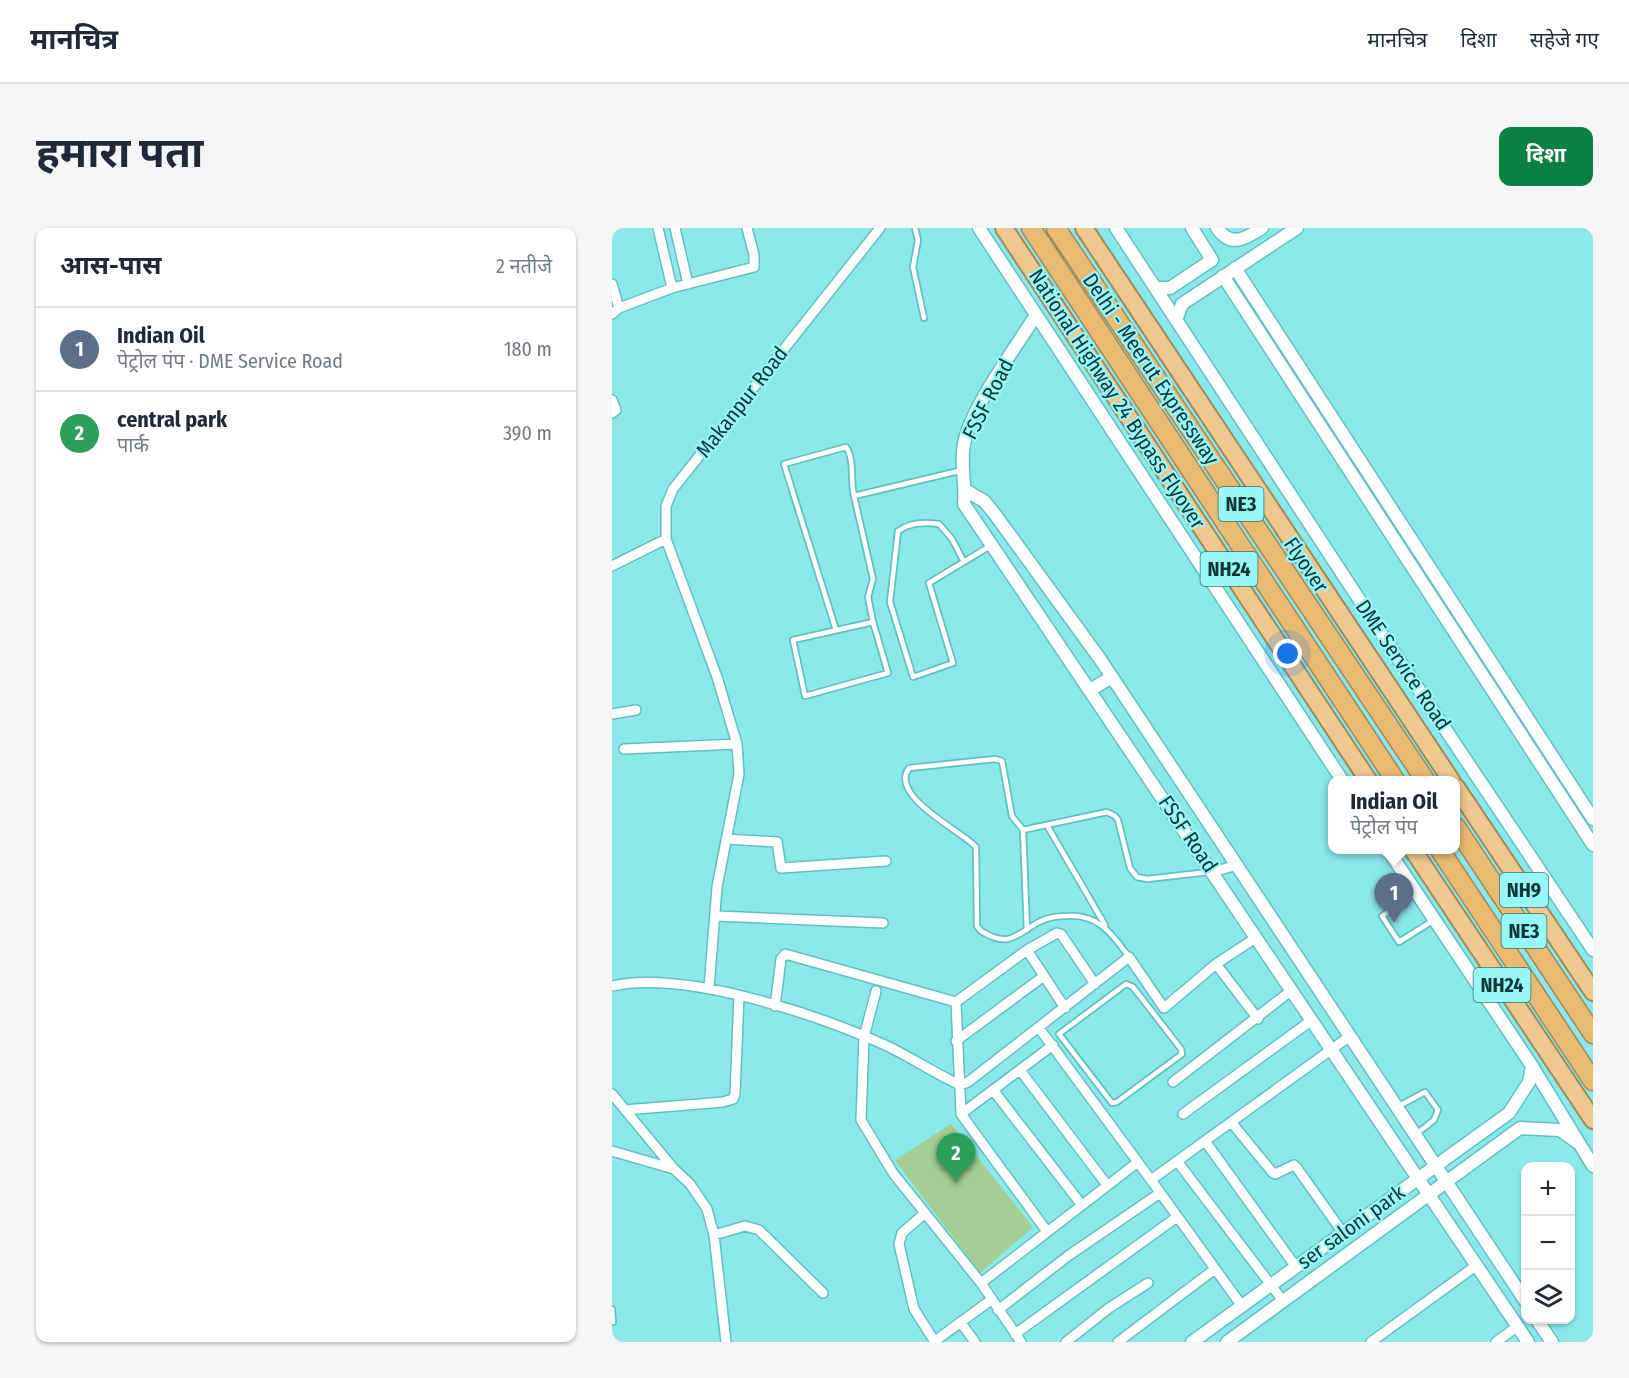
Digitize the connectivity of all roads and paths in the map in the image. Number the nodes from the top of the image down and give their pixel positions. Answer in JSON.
{"nodes":[{"id":1,"x":658,"y":228,"type":"edge"},
{"id":2,"x":675,"y":228,"type":"edge"},
{"id":3,"x":747,"y":228,"type":"edge"},
{"id":4,"x":880,"y":228,"type":"edge"},
{"id":5,"x":915,"y":228,"type":"edge"},
{"id":6,"x":979,"y":228,"type":"edge"},
{"id":7,"x":1004,"y":228,"type":"edge"},
{"id":8,"x":1031,"y":228,"type":"edge"},
{"id":9,"x":1056,"y":228,"type":"edge"},
{"id":10,"x":1084,"y":228,"type":"edge"},
{"id":11,"x":1116,"y":228,"type":"edge"},
{"id":12,"x":1192,"y":228,"type":"edge"},
{"id":13,"x":1217,"y":228,"type":"edge"},
{"id":14,"x":1262,"y":228,"type":"edge"},
{"id":15,"x":1297,"y":228,"type":"edge"},
{"id":16,"x":1236,"y":268,"type":"junction"},
{"id":17,"x":1223,"y":276,"type":"junction"},
{"id":18,"x":612,"y":284,"type":"edge"},
{"id":19,"x":688,"y":284,"type":"junction"},
{"id":20,"x":672,"y":288,"type":"junction"},
{"id":21,"x":1156,"y":288,"type":"junction"},
{"id":22,"x":616,"y":311,"type":"edge"},
{"id":23,"x":1036,"y":315,"type":"junction"},
{"id":24,"x":924,"y":318,"type":"dead end"},
{"id":25,"x":1176,"y":320,"type":"junction"},
{"id":26,"x":612,"y":400,"type":"edge"},
{"id":27,"x":612,"y":413,"type":"edge"},
{"id":28,"x":1331,"y":415,"type":"junction"},
{"id":29,"x":1319,"y":423,"type":"junction"},
{"id":30,"x":963,"y":470,"type":"junction"},
{"id":31,"x":965,"y":490,"type":"junction"},
{"id":32,"x":854,"y":496,"type":"junction"},
{"id":33,"x":666,"y":539,"type":"junction"},
{"id":34,"x":992,"y":545,"type":"junction"},
{"id":35,"x":964,"y":562,"type":"junction"},
{"id":36,"x":612,"y":566,"type":"edge"},
{"id":37,"x":873,"y":622,"type":"junction"},
{"id":38,"x":836,"y":630,"type":"junction"},
{"id":39,"x":1112,"y":677,"type":"junction"},
{"id":40,"x":1090,"y":690,"type":"junction"},
{"id":41,"x":636,"y":710,"type":"dead end"},
{"id":42,"x":612,"y":714,"type":"edge"},
{"id":43,"x":737,"y":744,"type":"junction"},
{"id":44,"x":624,"y":749,"type":"dead end"},
{"id":45,"x":1339,"y":776,"type":"edge"},
{"id":46,"x":1365,"y":776,"type":"edge"},
{"id":47,"x":1392,"y":776,"type":"edge"},
{"id":48,"x":1422,"y":776,"type":"edge"},
{"id":49,"x":1448,"y":776,"type":"edge"},
{"id":50,"x":1569,"y":781,"type":"junction"},
{"id":51,"x":1557,"y":790,"type":"junction"},
{"id":52,"x":1460,"y":794,"type":"edge"},
{"id":53,"x":1593,"y":819,"type":"edge"},
{"id":54,"x":1048,"y":826,"type":"junction"},
{"id":55,"x":1023,"y":830,"type":"junction"},
{"id":56,"x":1460,"y":835,"type":"edge"},
{"id":57,"x":726,"y":839,"type":"junction"},
{"id":58,"x":1593,"y":845,"type":"edge"},
{"id":59,"x":1391,"y":854,"type":"edge"},
{"id":60,"x":1416,"y":854,"type":"edge"},
{"id":61,"x":1443,"y":854,"type":"edge"},
{"id":62,"x":886,"y":861,"type":"dead end"},
{"id":63,"x":1237,"y":866,"type":"junction"},
{"id":64,"x":1213,"y":872,"type":"junction"},
{"id":65,"x":1416,"y":892,"type":"junction"},
{"id":66,"x":715,"y":916,"type":"junction"},
{"id":67,"x":1434,"y":920,"type":"junction"},
{"id":68,"x":883,"y":923,"type":"dead end"},
{"id":69,"x":1107,"y":928,"type":"junction"},
{"id":70,"x":1027,"y":930,"type":"junction"},
{"id":71,"x":1257,"y":937,"type":"junction"},
{"id":72,"x":1027,"y":950,"type":"junction"},
{"id":73,"x":1593,"y":950,"type":"edge"},
{"id":74,"x":1129,"y":957,"type":"junction"},
{"id":75,"x":1216,"y":964,"type":"junction"},
{"id":76,"x":1044,"y":976,"type":"junction"},
{"id":77,"x":1095,"y":984,"type":"junction"},
{"id":78,"x":612,"y":986,"type":"edge"},
{"id":79,"x":709,"y":988,"type":"junction"},
{"id":80,"x":1292,"y":990,"type":"junction"},
{"id":81,"x":876,"y":991,"type":"dead end"},
{"id":82,"x":1593,"y":992,"type":"edge"},
{"id":83,"x":739,"y":996,"type":"junction"},
{"id":84,"x":956,"y":1002,"type":"junction"},
{"id":85,"x":775,"y":1005,"type":"junction"},
{"id":86,"x":1065,"y":1008,"type":"junction"},
{"id":87,"x":1164,"y":1008,"type":"junction"},
{"id":88,"x":1154,"y":1016,"type":"junction"},
{"id":89,"x":1258,"y":1019,"type":"junction"},
{"id":90,"x":1312,"y":1020,"type":"junction"},
{"id":91,"x":1039,"y":1028,"type":"junction"},
{"id":92,"x":1593,"y":1035,"type":"edge"},
{"id":93,"x":1350,"y":1036,"type":"junction"},
{"id":94,"x":864,"y":1037,"type":"junction"},
{"id":95,"x":956,"y":1041,"type":"junction"},
{"id":96,"x":1053,"y":1045,"type":"junction"},
{"id":97,"x":1330,"y":1048,"type":"junction"},
{"id":98,"x":1532,"y":1066,"type":"junction"},
{"id":99,"x":1020,"y":1070,"type":"junction"},
{"id":100,"x":1593,"y":1081,"type":"edge"},
{"id":101,"x":1173,"y":1082,"type":"dead end"},
{"id":102,"x":960,"y":1085,"type":"junction"},
{"id":103,"x":993,"y":1090,"type":"junction"},
{"id":104,"x":612,"y":1094,"type":"edge"},
{"id":105,"x":1397,"y":1107,"type":"junction"},
{"id":106,"x":625,"y":1110,"type":"junction"},
{"id":107,"x":961,"y":1114,"type":"junction"},
{"id":108,"x":1183,"y":1114,"type":"dead end"},
{"id":109,"x":1593,"y":1120,"type":"edge"},
{"id":110,"x":1231,"y":1122,"type":"junction"},
{"id":111,"x":1415,"y":1135,"type":"junction"},
{"id":112,"x":1205,"y":1141,"type":"junction"},
{"id":113,"x":1578,"y":1143,"type":"junction"},
{"id":114,"x":612,"y":1151,"type":"edge"},
{"id":115,"x":1177,"y":1161,"type":"junction"},
{"id":116,"x":1138,"y":1162,"type":"junction"},
{"id":117,"x":1436,"y":1166,"type":"junction"},
{"id":118,"x":1593,"y":1166,"type":"edge"},
{"id":119,"x":674,"y":1169,"type":"junction"},
{"id":120,"x":1419,"y":1177,"type":"junction"},
{"id":121,"x":1151,"y":1180,"type":"junction"},
{"id":122,"x":1445,"y":1180,"type":"junction"},
{"id":123,"x":1107,"y":1185,"type":"junction"},
{"id":124,"x":1160,"y":1193,"type":"junction"},
{"id":125,"x":1430,"y":1193,"type":"junction"},
{"id":126,"x":1081,"y":1204,"type":"junction"},
{"id":127,"x":924,"y":1214,"type":"junction"},
{"id":128,"x":1178,"y":1217,"type":"junction"},
{"id":129,"x":1046,"y":1230,"type":"junction"},
{"id":130,"x":1343,"y":1233,"type":"junction"},
{"id":131,"x":714,"y":1235,"type":"junction"},
{"id":132,"x":1477,"y":1265,"type":"junction"},
{"id":133,"x":1296,"y":1267,"type":"junction"},
{"id":134,"x":1215,"y":1269,"type":"junction"},
{"id":135,"x":981,"y":1283,"type":"junction"},
{"id":136,"x":1148,"y":1283,"type":"dead end"},
{"id":137,"x":1271,"y":1285,"type":"junction"},
{"id":138,"x":823,"y":1293,"type":"dead end"},
{"id":139,"x":1521,"y":1294,"type":"edge"},
{"id":140,"x":991,"y":1300,"type":"junction"},
{"id":141,"x":1283,"y":1301,"type":"junction"},
{"id":142,"x":1242,"y":1306,"type":"junction"},
{"id":143,"x":612,"y":1309,"type":"edge"},
{"id":144,"x":998,"y":1310,"type":"junction"},
{"id":145,"x":613,"y":1322,"type":"edge"},
{"id":146,"x":961,"y":1323,"type":"junction"},
{"id":147,"x":1540,"y":1324,"type":"edge"},
{"id":148,"x":1518,"y":1326,"type":"junction"},
{"id":149,"x":1018,"y":1338,"type":"edge"},
{"id":150,"x":726,"y":1342,"type":"edge"},
{"id":151,"x":935,"y":1342,"type":"edge"},
{"id":152,"x":975,"y":1342,"type":"edge"},
{"id":153,"x":1066,"y":1342,"type":"edge"},
{"id":154,"x":1118,"y":1342,"type":"edge"},
{"id":155,"x":1192,"y":1342,"type":"edge"},
{"id":156,"x":1227,"y":1342,"type":"edge"},
{"id":157,"x":1371,"y":1342,"type":"edge"},
{"id":158,"x":1496,"y":1342,"type":"edge"},
{"id":159,"x":1528,"y":1342,"type":"edge"},
{"id":160,"x":1552,"y":1342,"type":"edge"}],
"edges":[{"from":1,"to":20,"type":"street"},
{"from":2,"to":19,"type":"street"},
{"from":3,"to":19,"type":"street"},
{"from":4,"to":33,"type":"street","name":"Makanpur Road"},
{"from":5,"to":24,"type":"lane"},
{"from":6,"to":23,"type":"street"},
{"from":7,"to":46,"type":"highway","name":"National Highway 24 Bypass Flyover","number":"NH24"},
{"from":8,"to":47,"type":"highway","name":"Delhi - Meerut Expressway","number":"NE3"},
{"from":9,"to":48,"type":"highway","name":"Delhi - Meerut Expressway","number":"NE3"},
{"from":10,"to":49,"type":"highway","name":"Flyover"},
{"from":11,"to":21,"type":"street","name":"DME Service Road"},
{"from":12,"to":21,"type":"street"},
{"from":13,"to":14,"type":"street"},
{"from":15,"to":16,"type":"street"},
{"from":16,"to":17,"type":"street"},
{"from":16,"to":28,"type":"street"},
{"from":17,"to":25,"type":"street"},
{"from":17,"to":29,"type":"street"},
{"from":18,"to":22,"type":"street"},
{"from":19,"to":20,"type":"street"},
{"from":20,"to":22,"type":"street"},
{"from":21,"to":25,"type":"street","name":"DME Service Road"},
{"from":23,"to":30,"type":"street","name":"FSSF Road"},
{"from":23,"to":45,"type":"street"},
{"from":25,"to":73,"type":"street","name":"DME Service Road"},
{"from":26,"to":27,"type":"street"},
{"from":28,"to":29,"type":"street"},
{"from":28,"to":50,"type":"street"},
{"from":29,"to":51,"type":"street"},
{"from":30,"to":31,"type":"street","name":"FSSF Road"},
{"from":30,"to":32,"type":"lane"},
{"from":31,"to":34,"type":"street","name":"FSSF Road"},
{"from":31,"to":39,"type":"street","name":"FSSF Road"},
{"from":32,"to":37,"type":"lane"},
{"from":32,"to":38,"type":"lane"},
{"from":33,"to":36,"type":"street"},
{"from":33,"to":43,"type":"street"},
{"from":34,"to":35,"type":"lane"},
{"from":34,"to":40,"type":"street","name":"FSSF Road"},
{"from":35,"to":35,"type":"lane"},
{"from":37,"to":38,"type":"lane"},
{"from":37,"to":38,"type":"lane"},
{"from":39,"to":40,"type":"street"},
{"from":39,"to":63,"type":"street","name":"FSSF Road"},
{"from":40,"to":64,"type":"street","name":"FSSF Road"},
{"from":41,"to":42,"type":"street"},
{"from":43,"to":44,"type":"street"},
{"from":43,"to":57,"type":"street"},
{"from":50,"to":51,"type":"street"},
{"from":50,"to":53,"type":"street"},
{"from":51,"to":58,"type":"street"},
{"from":52,"to":82,"type":"highway","number":"NH9"},
{"from":54,"to":55,"type":"lane"},
{"from":54,"to":64,"type":"lane"},
{"from":54,"to":69,"type":"lane"},
{"from":55,"to":70,"type":"lane"},
{"from":55,"to":70,"type":"lane"},
{"from":56,"to":92,"type":"highway","number":"NE3"},
{"from":57,"to":62,"type":"street"},
{"from":57,"to":66,"type":"street"},
{"from":59,"to":65,"type":"street"},
{"from":60,"to":109,"type":"highway","number":"NH24"},
{"from":61,"to":100,"type":"highway","number":"NE3"},
{"from":63,"to":64,"type":"street"},
{"from":63,"to":93,"type":"street","name":"FSSF Road"},
{"from":64,"to":71,"type":"street","name":"FSSF Road"},
{"from":65,"to":67,"type":"street"},
{"from":65,"to":67,"type":"lane"},
{"from":66,"to":68,"type":"street"},
{"from":66,"to":79,"type":"street"},
{"from":67,"to":98,"type":"street"},
{"from":69,"to":70,"type":"lane"},
{"from":69,"to":74,"type":"lane"},
{"from":71,"to":75,"type":"street"},
{"from":71,"to":80,"type":"street","name":"FSSF Road"},
{"from":72,"to":76,"type":"street"},
{"from":72,"to":77,"type":"street"},
{"from":72,"to":84,"type":"street"},
{"from":74,"to":77,"type":"street"},
{"from":74,"to":87,"type":"street"},
{"from":75,"to":87,"type":"street"},
{"from":75,"to":89,"type":"street"},
{"from":76,"to":86,"type":"street"},
{"from":76,"to":95,"type":"street"},
{"from":77,"to":86,"type":"street"},
{"from":78,"to":79,"type":"street"},
{"from":79,"to":83,"type":"street"},
{"from":80,"to":89,"type":"street"},
{"from":80,"to":90,"type":"street","name":"FSSF Road"},
{"from":81,"to":94,"type":"street"},
{"from":83,"to":85,"type":"street"},
{"from":83,"to":106,"type":"street"},
{"from":84,"to":85,"type":"street"},
{"from":84,"to":95,"type":"street"},
{"from":85,"to":94,"type":"street"},
{"from":86,"to":91,"type":"street"},
{"from":87,"to":88,"type":"lane"},
{"from":88,"to":88,"type":"lane"},
{"from":89,"to":101,"type":"street"},
{"from":90,"to":97,"type":"street","name":"FSSF Road"},
{"from":90,"to":108,"type":"street"},
{"from":91,"to":96,"type":"street"},
{"from":91,"to":102,"type":"street"},
{"from":93,"to":97,"type":"street"},
{"from":93,"to":105,"type":"street","name":"FSSF Road"},
{"from":94,"to":102,"type":"street"},
{"from":94,"to":127,"type":"street"},
{"from":95,"to":102,"type":"street"},
{"from":96,"to":99,"type":"street"},
{"from":96,"to":116,"type":"street"},
{"from":97,"to":110,"type":"street"},
{"from":97,"to":120,"type":"street","name":"FSSF Road"},
{"from":98,"to":113,"type":"street"},
{"from":98,"to":117,"type":"street","name":"ser saloni park"},
{"from":99,"to":103,"type":"street"},
{"from":99,"to":123,"type":"street"},
{"from":102,"to":107,"type":"street"},
{"from":103,"to":107,"type":"street"},
{"from":103,"to":126,"type":"street"},
{"from":104,"to":106,"type":"street"},
{"from":105,"to":111,"type":"street","name":"FSSF Road"},
{"from":105,"to":111,"type":"lane"},
{"from":106,"to":119,"type":"street"},
{"from":107,"to":129,"type":"street"},
{"from":110,"to":112,"type":"street"},
{"from":110,"to":130,"type":"street"},
{"from":111,"to":117,"type":"street","name":"FSSF Road"},
{"from":112,"to":115,"type":"street"},
{"from":112,"to":133,"type":"street"},
{"from":113,"to":118,"type":"street"},
{"from":113,"to":122,"type":"street"},
{"from":114,"to":119,"type":"street"},
{"from":115,"to":121,"type":"street"},
{"from":115,"to":137,"type":"street"},
{"from":116,"to":121,"type":"street"},
{"from":116,"to":123,"type":"street"},
{"from":117,"to":120,"type":"street","name":"ser saloni park"},
{"from":117,"to":122,"type":"street","name":"FSSF Road"},
{"from":119,"to":131,"type":"street"},
{"from":120,"to":125,"type":"street","name":"FSSF Road"},
{"from":120,"to":130,"type":"street","name":"ser saloni park"},
{"from":121,"to":124,"type":"street"},
{"from":122,"to":125,"type":"street"},
{"from":122,"to":139,"type":"street","name":"FSSF Road"},
{"from":123,"to":126,"type":"street"},
{"from":124,"to":128,"type":"street"},
{"from":124,"to":144,"type":"street"},
{"from":125,"to":132,"type":"street","name":"FSSF Road"},
{"from":125,"to":141,"type":"street"},
{"from":126,"to":129,"type":"street"},
{"from":127,"to":135,"type":"street"},
{"from":127,"to":151,"type":"street"},
{"from":128,"to":134,"type":"street"},
{"from":128,"to":149,"type":"street"},
{"from":129,"to":135,"type":"street"},
{"from":130,"to":133,"type":"street","name":"ser saloni park"},
{"from":131,"to":138,"type":"street"},
{"from":131,"to":150,"type":"street"},
{"from":132,"to":148,"type":"street","name":"FSSF Road"},
{"from":132,"to":157,"type":"street"},
{"from":133,"to":137,"type":"street","name":"ser saloni park"},
{"from":134,"to":142,"type":"street"},
{"from":134,"to":154,"type":"street"},
{"from":135,"to":140,"type":"street"},
{"from":136,"to":153,"type":"street"},
{"from":137,"to":141,"type":"street"},
{"from":137,"to":142,"type":"street","name":"ser saloni park"},
{"from":140,"to":144,"type":"street"},
{"from":140,"to":146,"type":"street"},
{"from":141,"to":156,"type":"street"},
{"from":142,"to":155,"type":"street","name":"ser saloni park"},
{"from":143,"to":145,"type":"lane"},
{"from":144,"to":149,"type":"street"},
{"from":146,"to":151,"type":"street"},
{"from":146,"to":152,"type":"street"},
{"from":147,"to":160,"type":"street"},
{"from":148,"to":158,"type":"street"},
{"from":148,"to":159,"type":"street","name":"FSSF Road"}]}
